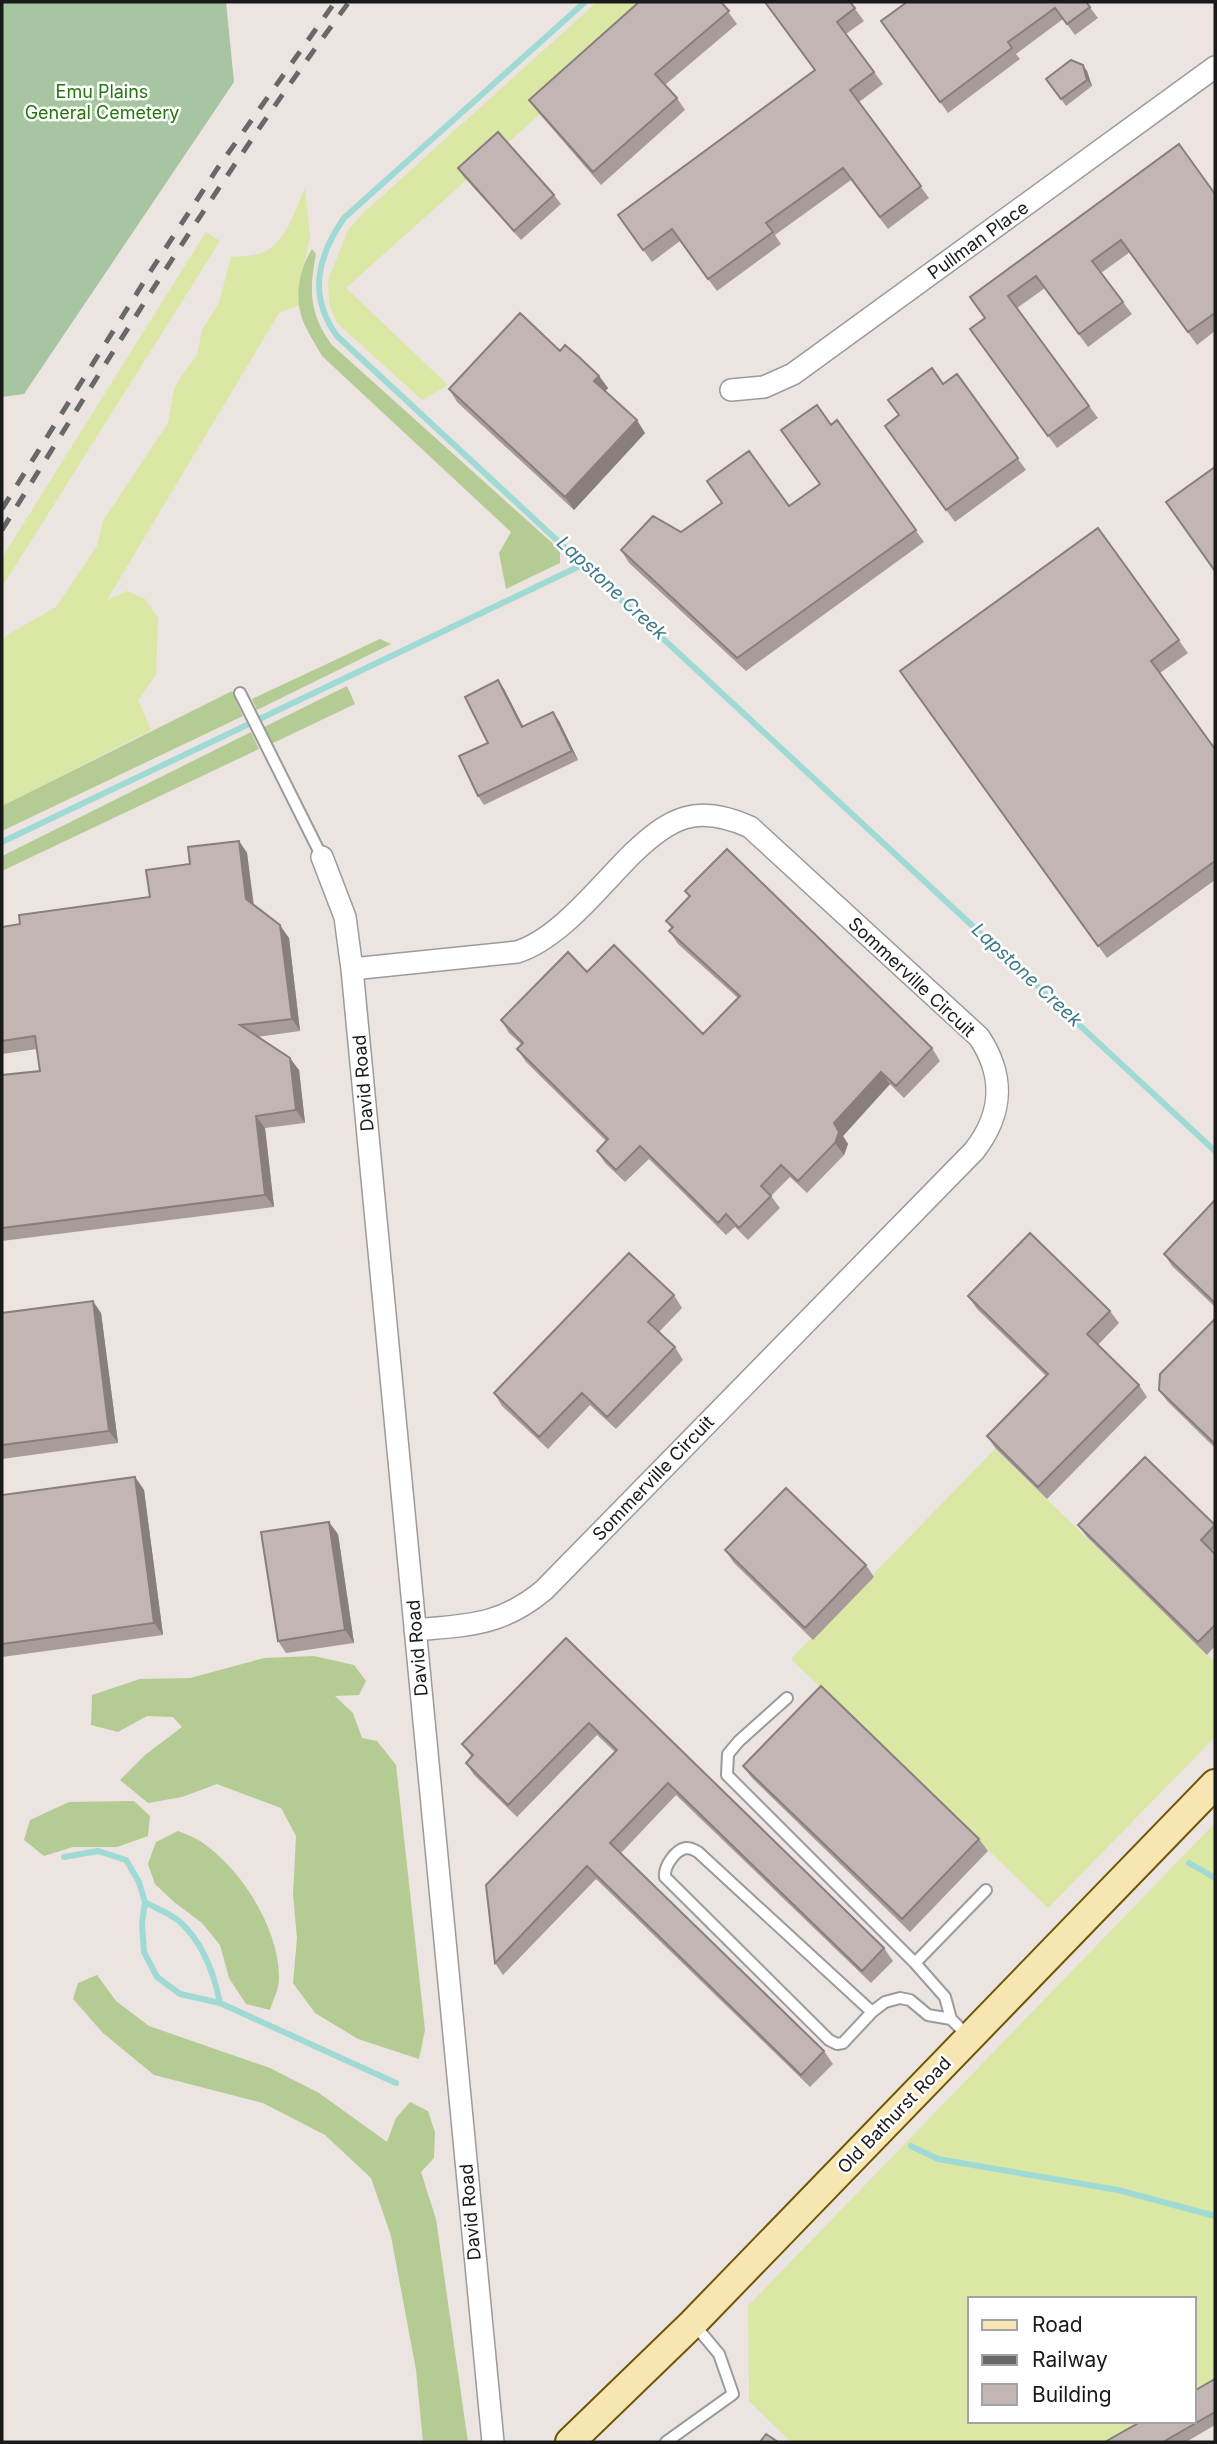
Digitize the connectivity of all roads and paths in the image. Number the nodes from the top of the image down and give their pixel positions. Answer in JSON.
{"nodes":[{"id":1,"x":1215,"y":67,"type":"edge"},
{"id":2,"x":732,"y":390,"type":"dead end"},
{"id":3,"x":240,"y":693,"type":"dead end"},
{"id":4,"x":322,"y":857,"type":"joint"},
{"id":5,"x":352,"y":969,"type":"junction"},
{"id":6,"x":415,"y":1630,"type":"junction"},
{"id":7,"x":787,"y":1698,"type":"dead end"},
{"id":8,"x":1215,"y":1784,"type":"edge"},
{"id":9,"x":986,"y":1890,"type":"dead end"},
{"id":10,"x":915,"y":1963,"type":"junction"},
{"id":11,"x":872,"y":2012,"type":"junction"},
{"id":12,"x":960,"y":2028,"type":"junction"},
{"id":13,"x":693,"y":2323,"type":"junction"},
{"id":14,"x":493,"y":2442,"type":"edge"},
{"id":15,"x":570,"y":2442,"type":"edge"},
{"id":16,"x":666,"y":2442,"type":"edge"}],
"edges":[{"from":1,"to":2,"type":"street","name":"Pullman Place"},
{"from":3,"to":4,"type":"lane"},
{"from":4,"to":5,"type":"street","name":"David Road"},
{"from":5,"to":6,"type":"street","name":"David Road"},
{"from":5,"to":6,"type":"street","name":"Sommerville Circuit"},
{"from":6,"to":14,"type":"street","name":"David Road"},
{"from":7,"to":10,"type":"lane"},
{"from":8,"to":12,"type":"main road","name":"Old Bathurst Road"},
{"from":9,"to":10,"type":"lane"},
{"from":10,"to":12,"type":"lane"},
{"from":11,"to":11,"type":"lane"},
{"from":11,"to":12,"type":"lane"},
{"from":12,"to":13,"type":"main road","name":"Old Bathurst Road"},
{"from":13,"to":15,"type":"main road","name":"Old Bathurst Road"},
{"from":13,"to":16,"type":"lane"}]}
